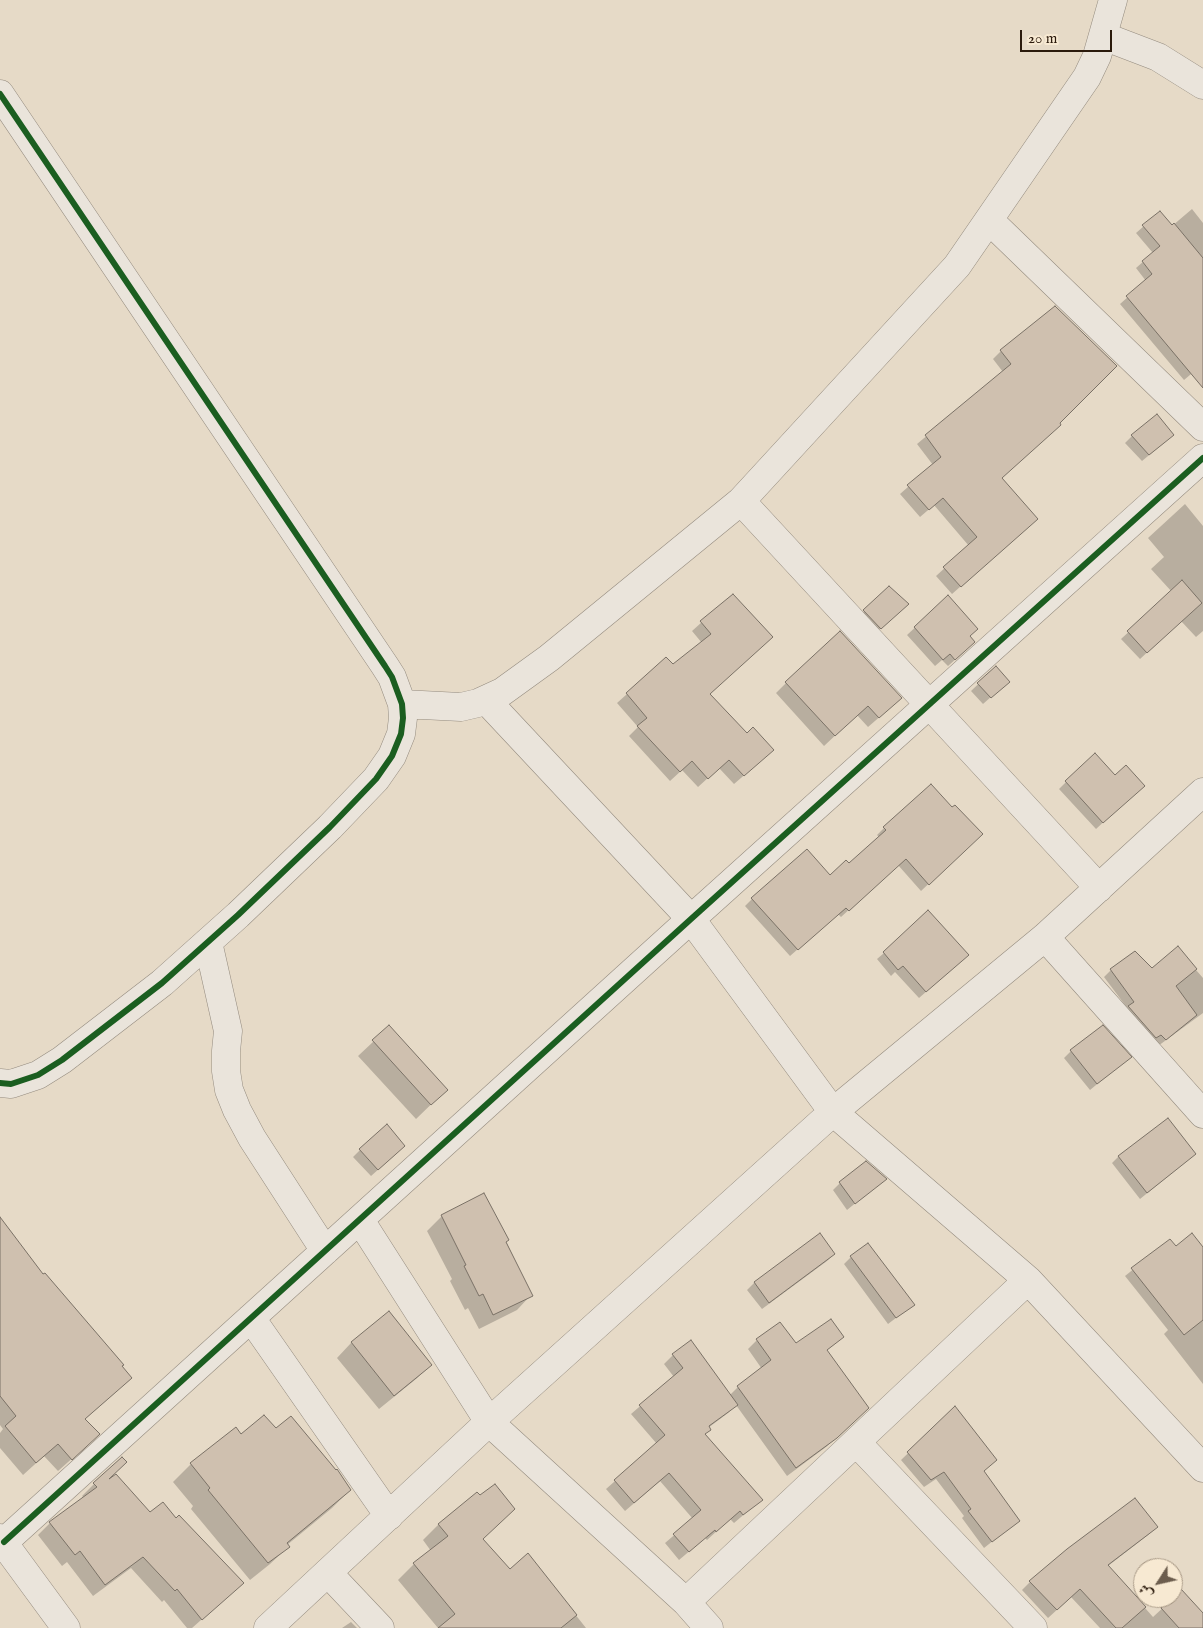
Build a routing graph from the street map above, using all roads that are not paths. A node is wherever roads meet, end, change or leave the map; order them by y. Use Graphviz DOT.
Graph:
graph roads {
  1 [pos="1112,0"];
  2 [pos="1103,36"];
  3 [pos="1203,85"];
  4 [pos="0,94"];
  5 [pos="989,220"];
  6 [pos="1203,427"];
  7 [pos="1203,458"];
  8 [pos="741,501"];
  9 [pos="486,700"];
  10 [pos="402,704"];
  11 [pos="930,704"];
  12 [pos="1203,792"];
  13 [pos="1099,888"];
  14 [pos="691,919"];
  15 [pos="1045,938"];
  16 [pos="208,942"];
  17 [pos="4,1087"];
  18 [pos="833,1112"];
  19 [pos="1203,1114"];
  20 [pos="360,1220"];
  21 [pos="325,1251"];
  22 [pos="1028,1280"];
  23 [pos="251,1318"];
  24 [pos="489,1422"];
  25 [pos="856,1442"];
  26 [pos="1203,1468"];
  27 [pos="390,1516"];
  28 [pos="2,1540"];
  29 [pos="328,1573"];
  30 [pos="686,1602"];
  31 [pos="66,1628"];
  32 [pos="268,1628"];
  33 [pos="380,1628"];
  34 [pos="708,1628"];
  35 [pos="1033,1628"];
  1 -- 2 [label="street"];
  2 -- 3 [label="street"];
  2 -- 5 [label="street"];
  4 -- 10 [label="street"];
  5 -- 6 [label="street"];
  5 -- 8 [label="street"];
  7 -- 11 [label="street"];
  8 -- 9 [label="street"];
  8 -- 11 [label="street"];
  9 -- 10 [label="street"];
  9 -- 14 [label="street"];
  10 -- 16 [label="street"];
  11 -- 13 [label="street"];
  11 -- 14 [label="street"];
  12 -- 13 [label="street"];
  13 -- 15 [label="street"];
  14 -- 18 [label="street"];
  14 -- 20 [label="street"];
  15 -- 18 [label="street"];
  15 -- 19 [label="street"];
  16 -- 17 [label="street"];
  16 -- 21 [label="street"];
  18 -- 22 [label="street"];
  18 -- 24 [label="street"];
  20 -- 21 [label="street"];
  20 -- 24 [label="street"];
  21 -- 23 [label="street"];
  22 -- 25 [label="street"];
  22 -- 26 [label="street"];
  23 -- 27 [label="street"];
  23 -- 28 [label="street"];
  24 -- 27 [label="street"];
  24 -- 30 [label="street"];
  25 -- 30 [label="street"];
  25 -- 35 [label="street"];
  27 -- 29 [label="street"];
  28 -- 31 [label="street"];
  29 -- 32 [label="street"];
  29 -- 33 [label="street"];
  30 -- 34 [label="street"];
}
